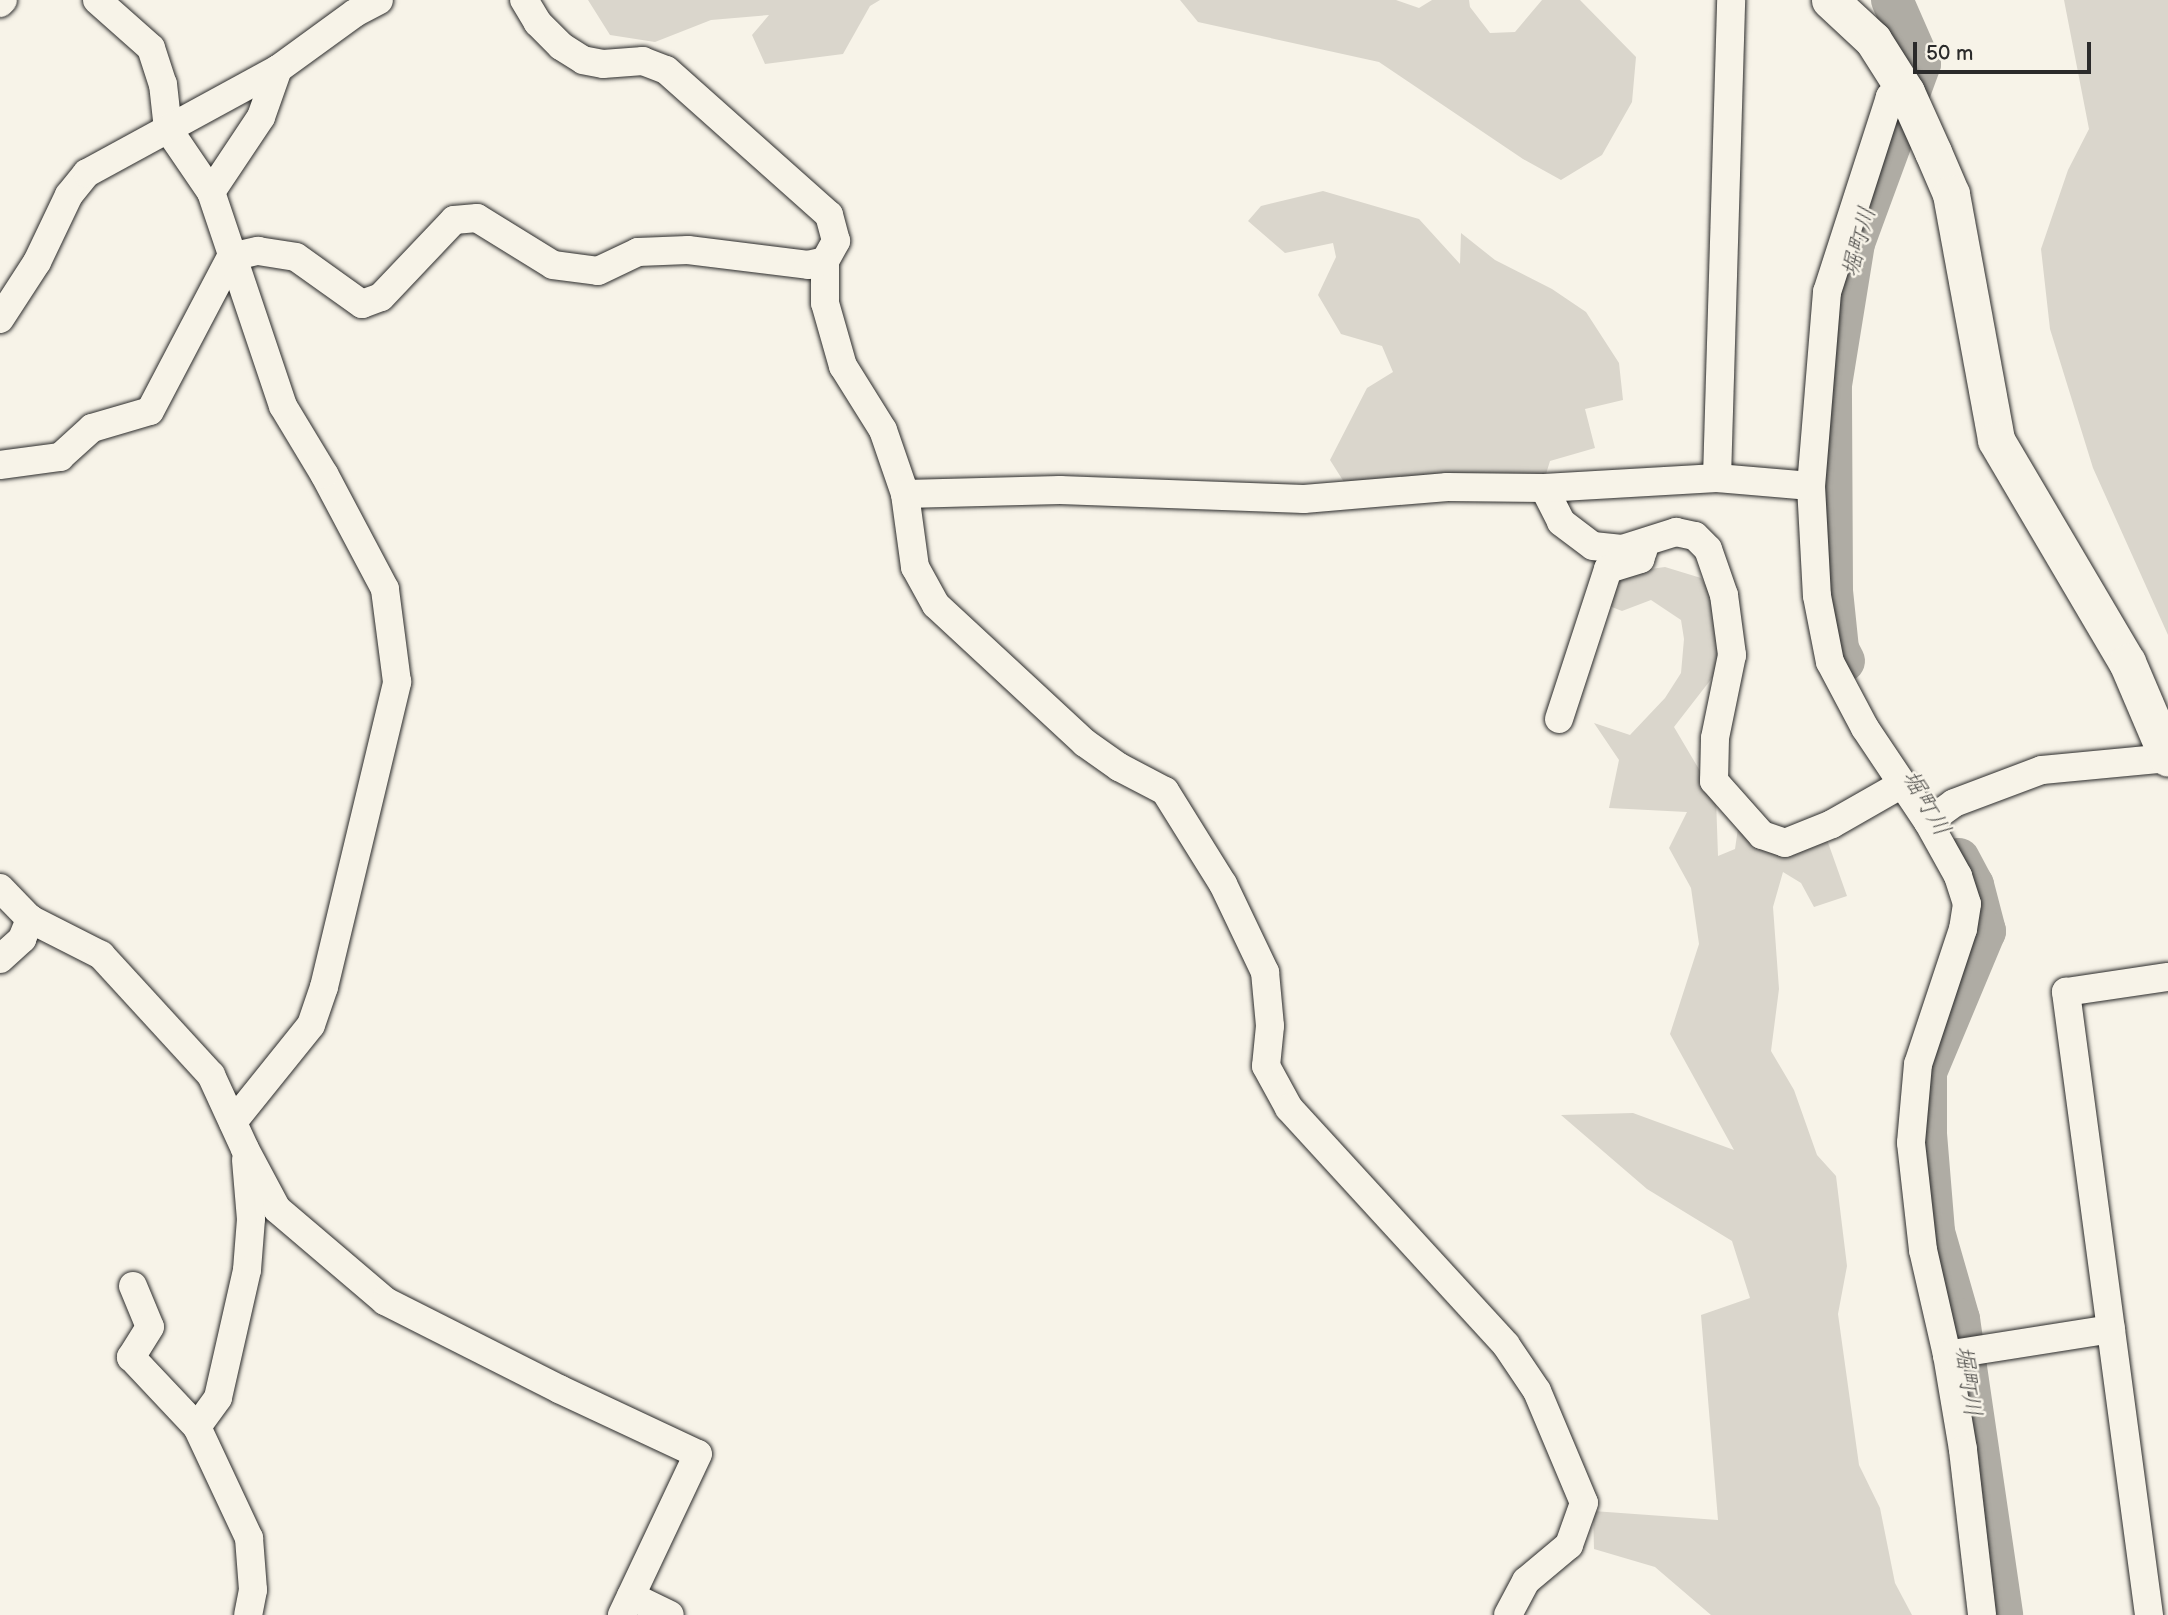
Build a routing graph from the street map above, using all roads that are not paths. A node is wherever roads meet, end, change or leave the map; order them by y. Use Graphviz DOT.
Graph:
graph roads {
  1 [pos="97,0"];
  2 [pos="379,0"];
  3 [pos="524,0"];
  4 [pos="1731,0"];
  5 [pos="1836,2"];
  6 [pos="278,69"];
  7 [pos="1906,92"];
  8 [pos="168,129"];
  9 [pos="211,192"];
  10 [pos="231,257"];
  11 [pos="825,261"];
  12 [pos="5,298"];
  13 [pos="0,465"];
  14 [pos="1717,478"];
  15 [pos="1811,486"];
  16 [pos="1544,488"];
  17 [pos="905,494"];
  18 [pos="1646,542"];
  19 [pos="1559,719"];
  20 [pos="2168,758"];
  21 [pos="1902,784"];
  22 [pos="1928,822"];
  23 [pos="0,888"];
  24 [pos="30,919"];
  25 [pos="0,958"];
  26 [pos="2168,977"];
  27 [pos="233,1122"];
  28 [pos="245,1149"];
  29 [pos="133,1286"];
  30 [pos="2110,1329"];
  31 [pos="1947,1354"];
  32 [pos="197,1427"];
  33 [pos="627,1606"];
  34 [pos="248,1615"];
  35 [pos="670,1615"];
  36 [pos="1508,1615"];
  37 [pos="1982,1615"];
  38 [pos="2148,1615"];
  1 -- 8 [label="street"];
  2 -- 6 [label="street"];
  3 -- 11 [label="street"];
  4 -- 14 [label="street"];
  5 -- 7 [label="street"];
  6 -- 8 [label="street"];
  6 -- 9 [label="street"];
  7 -- 15 [label="street"];
  7 -- 20 [label="street"];
  8 -- 9 [label="street"];
  8 -- 12 [label="street"];
  9 -- 10 [label="street"];
  10 -- 11 [label="street"];
  10 -- 13 [label="street"];
  10 -- 27 [label="street"];
  11 -- 17 [label="street"];
  14 -- 15 [label="street"];
  14 -- 16 [label="street"];
  15 -- 21 [label="street"];
  16 -- 17 [label="street"];
  16 -- 18 [label="street"];
  17 -- 36 [label="street"];
  18 -- 19 [label="street"];
  18 -- 21 [label="street"];
  20 -- 22 [label="street"];
  21 -- 22 [label="street"];
  22 -- 31 [label="street"];
  23 -- 24 [label="street"];
  24 -- 25 [label="street"];
  24 -- 27 [label="street"];
  26 -- 30 [label="street"];
  27 -- 28 [label="street"];
  28 -- 32 [label="street"];
  28 -- 33 [label="street"];
  29 -- 32 [label="street"];
  30 -- 31 [label="street"];
  30 -- 38 [label="street"];
  31 -- 37 [label="street"];
  32 -- 34 [label="street"];
  33 -- 35 [label="street"];
}
